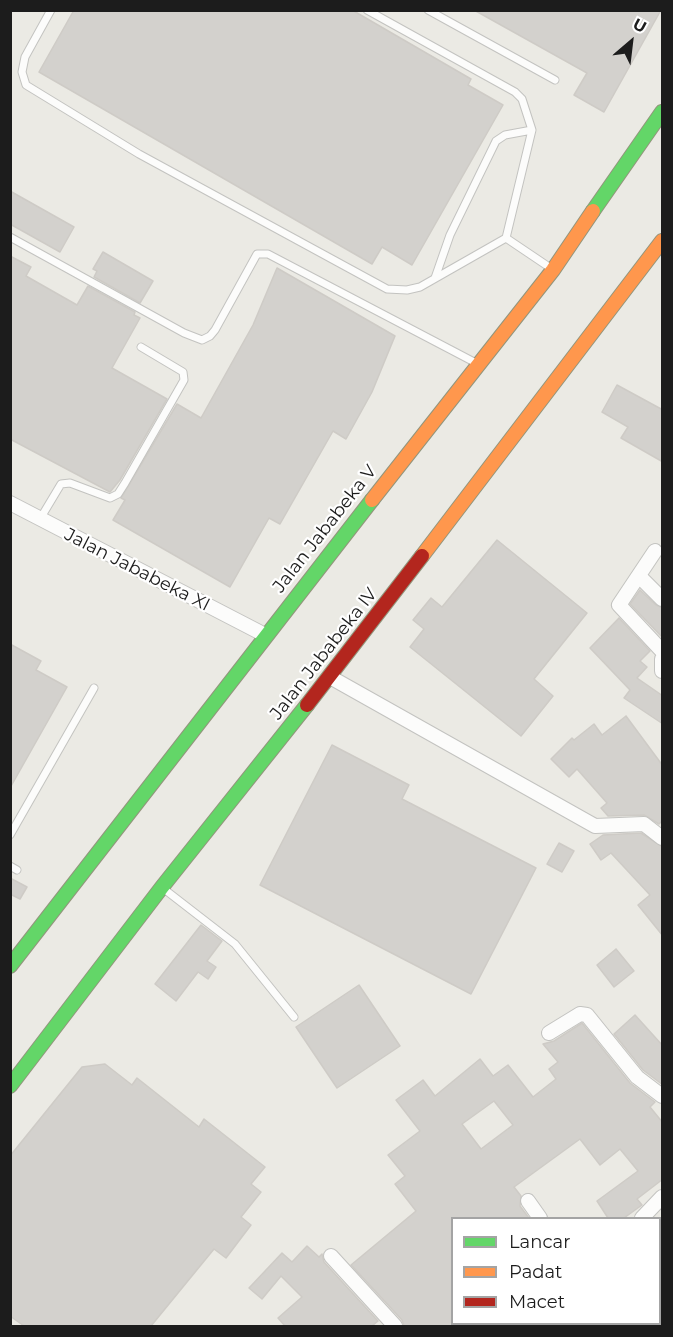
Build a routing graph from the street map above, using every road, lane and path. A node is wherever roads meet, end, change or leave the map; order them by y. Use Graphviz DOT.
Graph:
graph roads {
  1 [pos="51,10"];
  2 [pos="367,10"];
  3 [pos="428,10"];
  4 [pos="555,80"];
  5 [pos="663,112"];
  6 [pos="532,130"];
  7 [pos="10,237"];
  8 [pos="506,238"];
  9 [pos="663,241"];
  10 [pos="553,270"];
  11 [pos="435,278"];
  12 [pos="141,347"];
  13 [pos="478,363"];
  14 [pos="10,503"];
  15 [pos="40,519"];
  16 [pos="655,551"];
  17 [pos="639,576"];
  18 [pos="663,599"];
  19 [pos="265,635"];
  20 [pos="663,651"];
  21 [pos="663,659"];
  22 [pos="663,671"];
  23 [pos="330,677"];
  24 [pos="93,688"];
  25 [pos="10,835"];
  26 [pos="663,838"];
  27 [pos="162,887"];
  28 [pos="10,966"];
  29 [pos="294,1017"];
  30 [pos="549,1033"];
  31 [pos="10,1086"];
  32 [pos="663,1096"];
  33 [pos="663,1197"];
  34 [pos="528,1202"];
  35 [pos="539,1217"];
  36 [pos="643,1217"];
  37 [pos="331,1256"];
  38 [pos="395,1326"];
  1 -- 11 [label="lane"];
  2 -- 6 [label="lane"];
  3 -- 4 [label="lane"];
  5 -- 10 [label="street, Jalan Jababeka V"];
  6 -- 8 [label="lane"];
  6 -- 11 [label="lane"];
  7 -- 13 [label="lane"];
  8 -- 10 [label="lane"];
  8 -- 11 [label="lane"];
  9 -- 23 [label="street, Jalan Jababeka IV"];
  10 -- 13 [label="street, Jalan Jababeka V"];
  12 -- 15 [label="lane"];
  13 -- 19 [label="street, Jalan Jababeka V"];
  14 -- 15 [label="street, Jalan Jababeka XI"];
  15 -- 19 [label="street, Jalan Jababeka XI"];
  16 -- 17 [label="street"];
  17 -- 18 [label="street"];
  17 -- 20 [label="street"];
  19 -- 28 [label="street, Jalan Jababeka V"];
  21 -- 22 [label="street"];
  23 -- 26 [label="street"];
  23 -- 27 [label="street, Jalan Jababeka IV"];
  24 -- 25 [label="lane"];
  27 -- 29 [label="lane"];
  27 -- 31 [label="street, Jalan Jababeka IV"];
  30 -- 32 [label="street"];
  33 -- 36 [label="street"];
  34 -- 35 [label="street"];
  37 -- 38 [label="street"];
}
